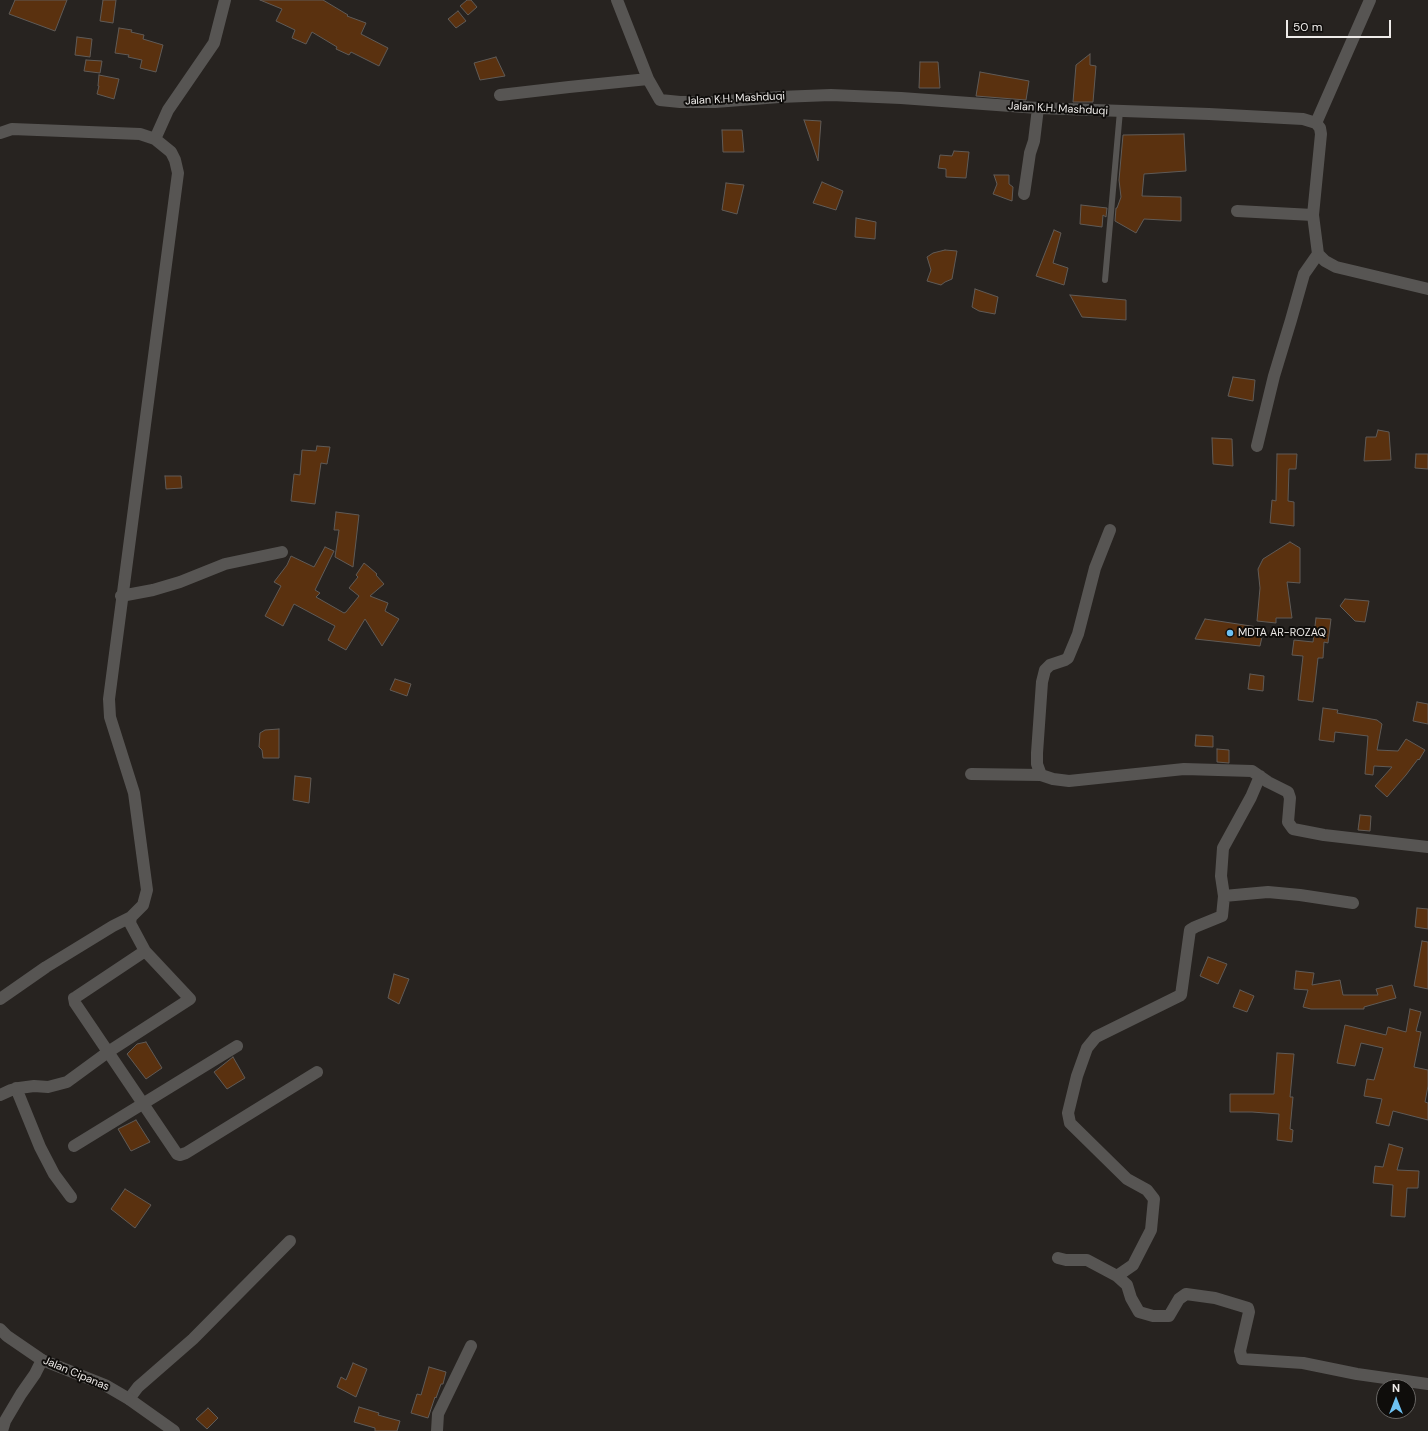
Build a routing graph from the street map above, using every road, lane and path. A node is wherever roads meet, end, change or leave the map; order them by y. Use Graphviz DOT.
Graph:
graph roads {
  1 [pos="225,0"];
  2 [pos="617,0"];
  3 [pos="1370,0"];
  4 [pos="648,79"];
  5 [pos="500,95"];
  6 [pos="1038,108"];
  7 [pos="1120,111"];
  8 [pos="1316,123"];
  9 [pos="0,133"];
  10 [pos="155,139"];
  11 [pos="1024,194"];
  12 [pos="1237,212"];
  13 [pos="1313,215"];
  14 [pos="1318,254"];
  15 [pos="1105,280"];
  16 [pos="1428,289"];
  17 [pos="1257,446"];
  18 [pos="1110,530"];
  19 [pos="282,552"];
  20 [pos="121,596"];
  21 [pos="971,774"];
  22 [pos="1041,775"];
  23 [pos="1260,776"];
  24 [pos="1428,847"];
  25 [pos="1224,896"];
  26 [pos="1353,903"];
  27 [pos="131,917"];
  28 [pos="145,951"];
  29 [pos="0,998"];
  30 [pos="237,1046"];
  31 [pos="108,1052"];
  32 [pos="317,1072"];
  33 [pos="18,1088"];
  34 [pos="0,1095"];
  35 [pos="142,1104"];
  36 [pos="74,1146"];
  37 [pos="71,1197"];
  38 [pos="290,1241"];
  39 [pos="1058,1258"];
  40 [pos="1117,1276"];
  41 [pos="0,1329"];
  42 [pos="471,1346"];
  43 [pos="42,1360"];
  44 [pos="1428,1384"];
  45 [pos="128,1398"];
  46 [pos="3,1424"];
  47 [pos="174,1431"];
  48 [pos="437,1431"];
  1 -- 10 [label="street"];
  2 -- 4 [label="street, Jalan K.H. Mashduqi"];
  3 -- 8 [label="street"];
  4 -- 5 [label="street"];
  4 -- 6 [label="street, Jalan K.H. Mashduqi"];
  6 -- 7 [label="street, Jalan K.H. Mashduqi"];
  6 -- 11 [label="street"];
  7 -- 8 [label="street, Jalan K.H. Mashduqi"];
  7 -- 15 [label="lane"];
  8 -- 13 [label="street"];
  9 -- 10 [label="street"];
  10 -- 20 [label="street"];
  12 -- 13 [label="street"];
  13 -- 14 [label="street"];
  14 -- 16 [label="street"];
  14 -- 17 [label="street"];
  18 -- 22 [label="street"];
  19 -- 20 [label="street"];
  20 -- 27 [label="street"];
  21 -- 22 [label="street"];
  22 -- 23 [label="street"];
  23 -- 24 [label="street"];
  23 -- 25 [label="street"];
  25 -- 26 [label="street"];
  25 -- 40 [label="street"];
  27 -- 28 [label="street"];
  27 -- 29 [label="street"];
  28 -- 31 [label="street"];
  28 -- 31 [label="street"];
  30 -- 35 [label="street"];
  31 -- 33 [label="street"];
  31 -- 35 [label="street"];
  32 -- 35 [label="street"];
  33 -- 34 [label="street"];
  33 -- 37 [label="street"];
  35 -- 36 [label="street"];
  38 -- 45 [label="street"];
  39 -- 40 [label="street"];
  40 -- 44 [label="street"];
  41 -- 43 [label="street, Jalan Cipanas"];
  42 -- 48 [label="street"];
  43 -- 45 [label="street, Jalan Cipanas"];
  43 -- 46 [label="street"];
  45 -- 47 [label="street, Jalan Cipanas"];
}
